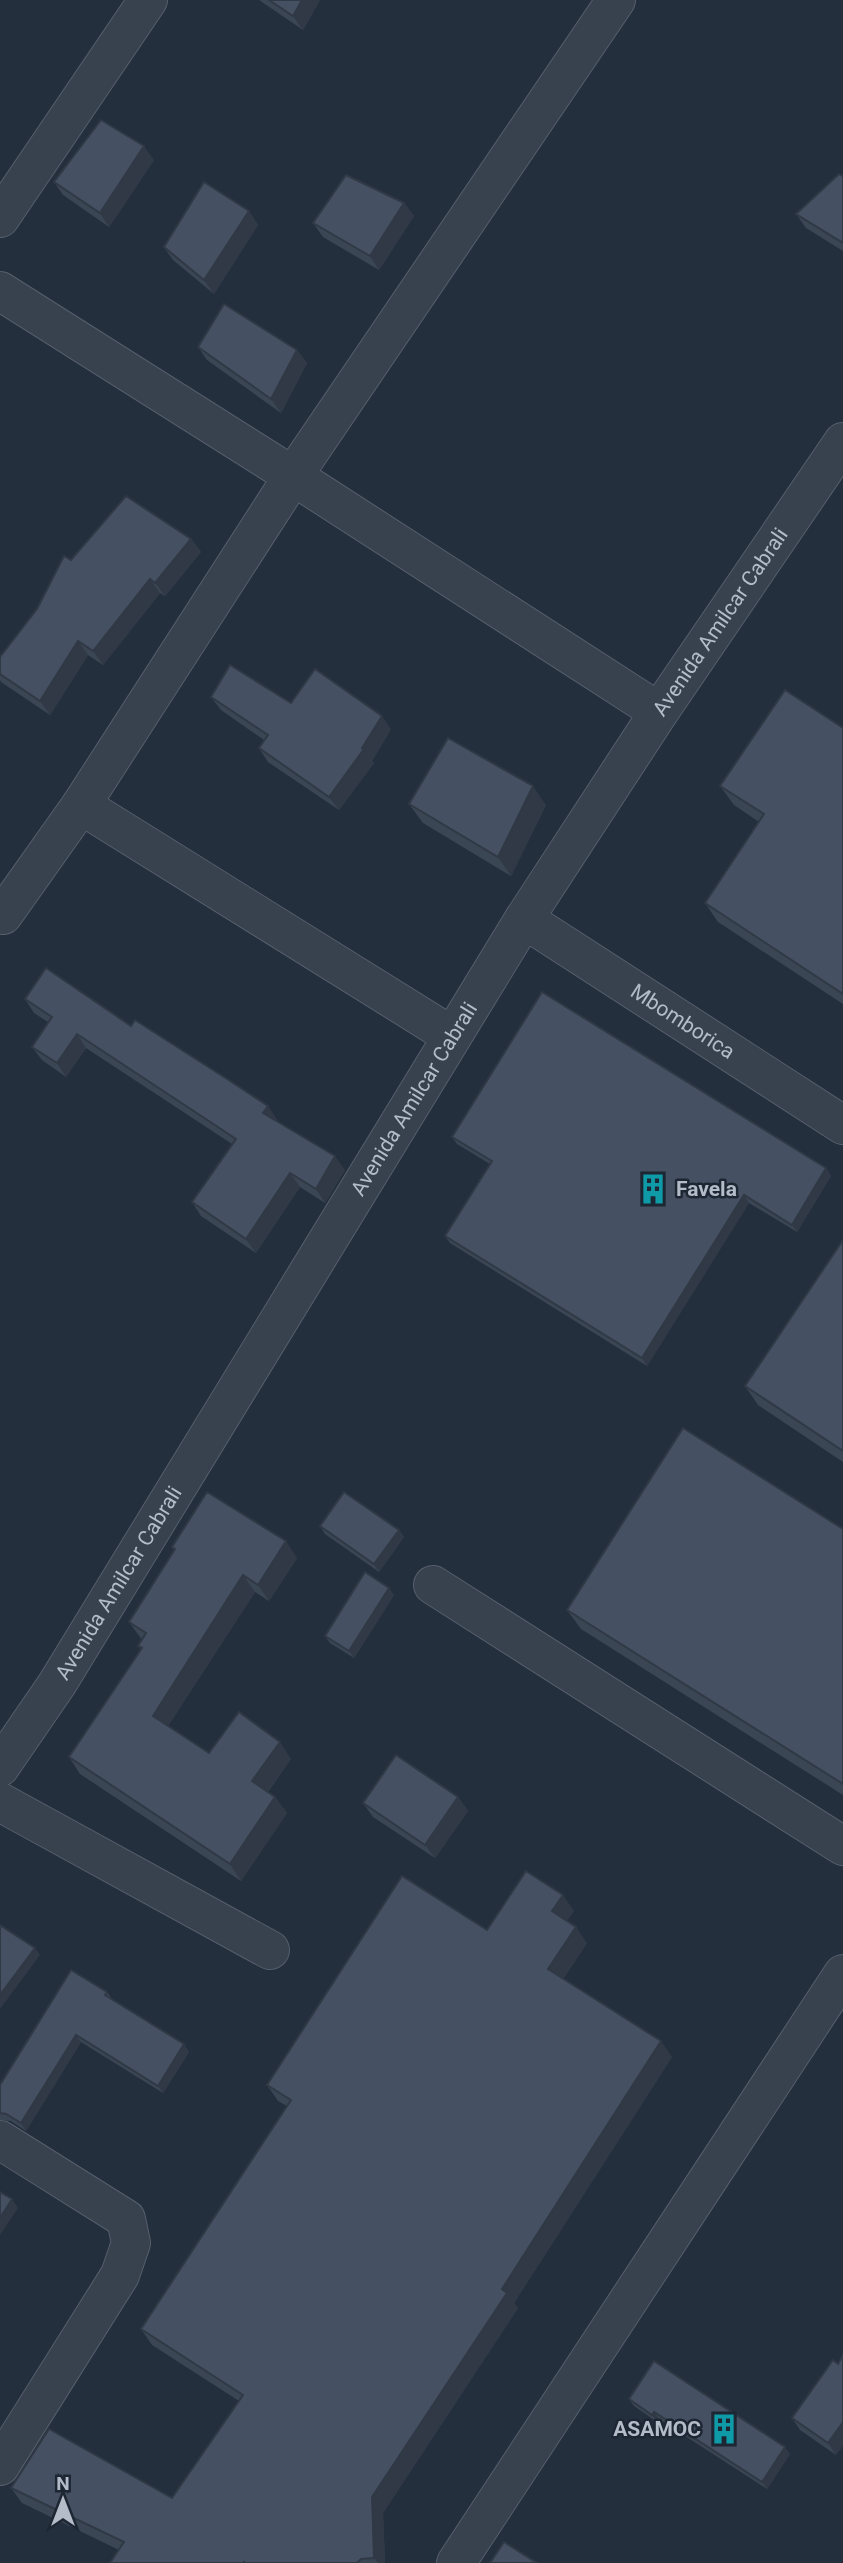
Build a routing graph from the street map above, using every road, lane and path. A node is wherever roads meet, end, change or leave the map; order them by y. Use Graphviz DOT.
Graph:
graph roads {
  1 [pos="148,0"];
  2 [pos="616,0"];
  3 [pos="0,218"];
  4 [pos="0,291"];
  5 [pos="843,442"];
  6 [pos="293,476"];
  7 [pos="659,712"];
  8 [pos="81,805"];
  9 [pos="3,915"];
  10 [pos="524,919"];
  11 [pos="452,1036"];
  12 [pos="843,1125"];
  13 [pos="433,1585"];
  14 [pos="0,1767"];
  15 [pos="0,1802"];
  16 [pos="843,1846"];
  17 [pos="271,1950"];
  18 [pos="843,1974"];
  19 [pos="0,2140"];
  20 [pos="0,2466"];
  21 [pos="456,2563"];
  1 -- 3 [label="street"];
  2 -- 6 [label="street"];
  4 -- 6 [label="street"];
  5 -- 7 [label="street, Avenida Amilcar Cabrali"];
  6 -- 7 [label="street"];
  6 -- 8 [label="street"];
  7 -- 10 [label="street, Avenida Amilcar Cabrali"];
  8 -- 9 [label="street"];
  8 -- 11 [label="street"];
  10 -- 11 [label="street, Avenida Amilcar Cabrali"];
  10 -- 12 [label="street, Mbomborica"];
  11 -- 14 [label="street, Avenida Amilcar Cabrali"];
  13 -- 16 [label="street"];
  15 -- 17 [label="street"];
  18 -- 21 [label="street"];
  19 -- 20 [label="street"];
}
